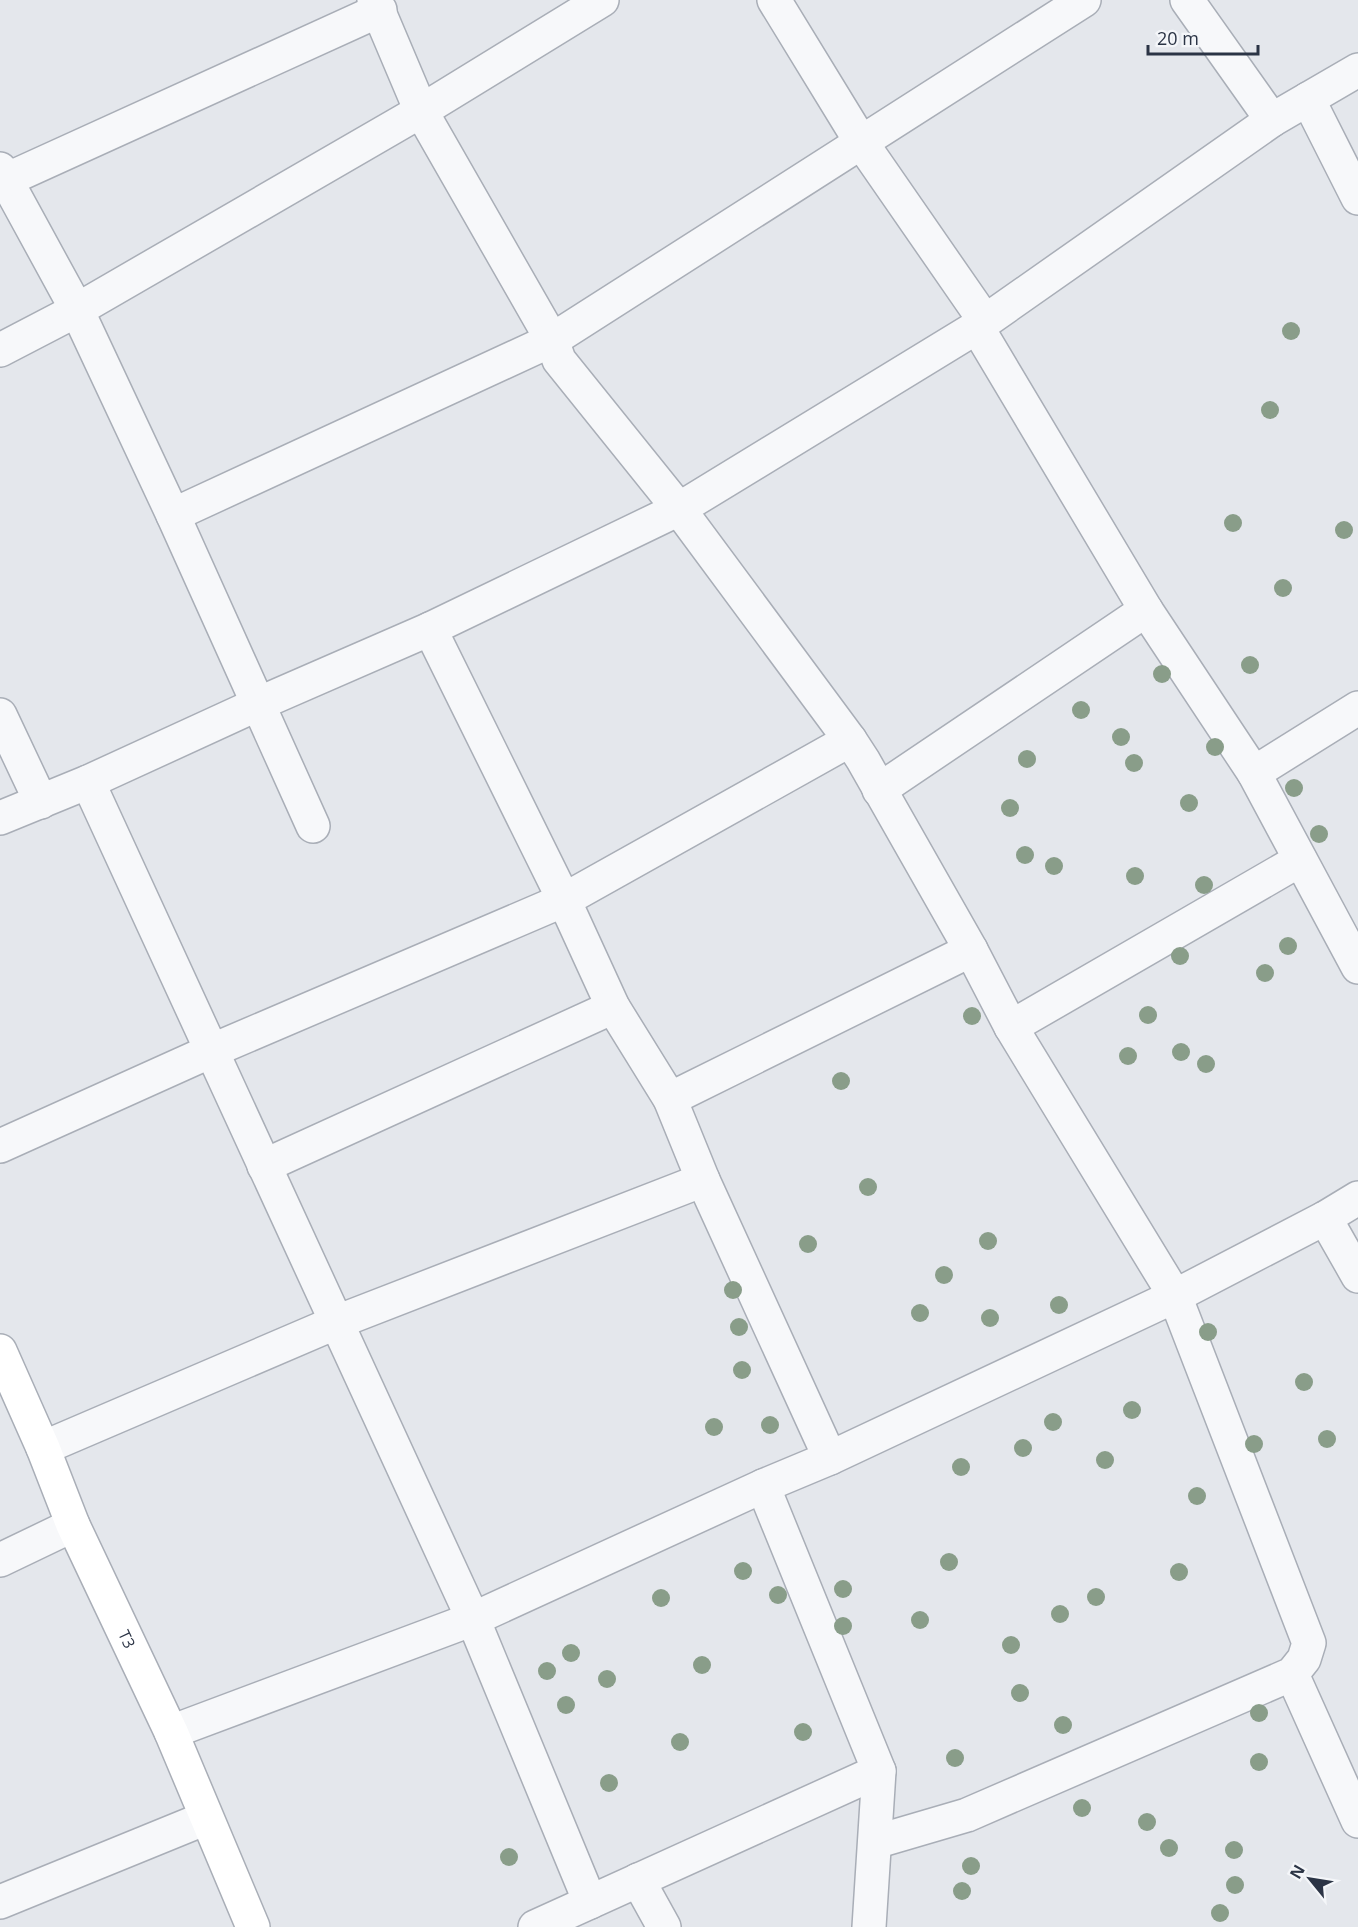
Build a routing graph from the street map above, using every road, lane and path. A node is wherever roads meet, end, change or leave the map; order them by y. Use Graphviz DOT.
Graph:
graph roads {
  1 [pos="602,0"];
  2 [pos="774,0"];
  3 [pos="1084,0"];
  4 [pos="1187,0"];
  5 [pos="377,5"];
  6 [pos="1358,70"];
  7 [pos="1308,99"];
  8 [pos="421,111"];
  9 [pos="1272,120"];
  10 [pos="861,142"];
  11 [pos="3,175"];
  12 [pos="1358,198"];
  13 [pos="77,310"];
  14 [pos="981,324"];
  15 [pos="552,340"];
  16 [pos="0,350"];
  17 [pos="679,509"];
  18 [pos="173,515"];
  19 [pos="1146,610"];
  20 [pos="429,629"];
  21 [pos="258,704"];
  22 [pos="1358,708"];
  23 [pos="0,715"];
  24 [pos="850,740"];
  25 [pos="1254,773"];
  26 [pos="88,782"];
  27 [pos="879,790"];
  28 [pos="41,802"];
  29 [pos="0,818"];
  30 [pos="313,826"];
  31 [pos="1300,860"];
  32 [pos="564,900"];
  33 [pos="971,950"];
  34 [pos="1358,967"];
  35 [pos="613,1006"];
  36 [pos="1011,1027"];
  37 [pos="211,1051"];
  38 [pos="670,1099"];
  39 [pos="0,1146"];
  40 [pos="264,1166"];
  41 [pos="703,1180"];
  42 [pos="1358,1198"];
  43 [pos="1325,1218"];
  44 [pos="1358,1276"];
  45 [pos="1175,1296"];
  46 [pos="337,1322"];
  47 [pos="0,1351"];
  48 [pos="44,1448"];
  49 [pos="830,1458"];
  50 [pos="763,1486"];
  51 [pos="73,1525"];
  52 [pos="0,1560"];
  53 [pos="473,1619"];
  54 [pos="1292,1674"];
  55 [pos="171,1732"];
  56 [pos="879,1771"];
  57 [pos="206,1818"];
  58 [pos="1358,1821"];
  59 [pos="874,1842"];
  60 [pos="638,1880"];
  61 [pos="0,1902"];
  62 [pos="590,1902"];
  63 [pos="253,1927"];
  64 [pos="535,1927"];
  65 [pos="663,1927"];
  66 [pos="869,1927"];
  1 -- 8 [label="street"];
  2 -- 10 [label="street"];
  3 -- 10 [label="street"];
  4 -- 9 [label="street"];
  5 -- 8 [label="street"];
  5 -- 11 [label="street"];
  6 -- 7 [label="street"];
  7 -- 9 [label="street"];
  7 -- 12 [label="street"];
  8 -- 13 [label="street"];
  8 -- 15 [label="street"];
  9 -- 14 [label="street"];
  10 -- 14 [label="street"];
  10 -- 15 [label="street"];
  11 -- 13 [label="street"];
  13 -- 16 [label="street"];
  13 -- 18 [label="street"];
  14 -- 17 [label="street"];
  14 -- 19 [label="street"];
  15 -- 17 [label="street"];
  15 -- 18 [label="street"];
  17 -- 20 [label="street"];
  17 -- 24 [label="street"];
  18 -- 21 [label="street"];
  19 -- 25 [label="street"];
  19 -- 27 [label="street"];
  20 -- 21 [label="street"];
  20 -- 32 [label="street"];
  21 -- 26 [label="street"];
  21 -- 30 [label="street"];
  22 -- 25 [label="street"];
  23 -- 28 [label="street"];
  24 -- 27 [label="street"];
  24 -- 32 [label="street"];
  25 -- 31 [label="street"];
  26 -- 28 [label="street"];
  26 -- 37 [label="street"];
  27 -- 33 [label="street"];
  28 -- 29 [label="street"];
  31 -- 34 [label="street"];
  31 -- 36 [label="street"];
  32 -- 35 [label="street"];
  32 -- 37 [label="street"];
  33 -- 36 [label="street"];
  33 -- 38 [label="street"];
  35 -- 38 [label="street"];
  35 -- 40 [label="street"];
  36 -- 45 [label="street"];
  37 -- 39 [label="street"];
  37 -- 40 [label="street"];
  38 -- 41 [label="street"];
  40 -- 46 [label="street"];
  41 -- 46 [label="street"];
  41 -- 49 [label="street"];
  42 -- 43 [label="street"];
  43 -- 44 [label="street"];
  43 -- 45 [label="street"];
  45 -- 49 [label="street"];
  45 -- 54 [label="street"];
  46 -- 48 [label="street"];
  46 -- 53 [label="street"];
  47 -- 48 [label="street, T3"];
  48 -- 51 [label="street, T3"];
  49 -- 50 [label="street"];
  50 -- 53 [label="street"];
  50 -- 56 [label="street"];
  51 -- 52 [label="street"];
  51 -- 55 [label="street, T3"];
  53 -- 55 [label="street"];
  53 -- 62 [label="street"];
  54 -- 58 [label="street"];
  54 -- 59 [label="street"];
  55 -- 57 [label="street, T3"];
  56 -- 59 [label="street"];
  56 -- 60 [label="street"];
  57 -- 61 [label="street"];
  57 -- 63 [label="street, T3"];
  59 -- 66 [label="street"];
  60 -- 62 [label="street"];
  60 -- 65 [label="street"];
  62 -- 64 [label="street"];
}
